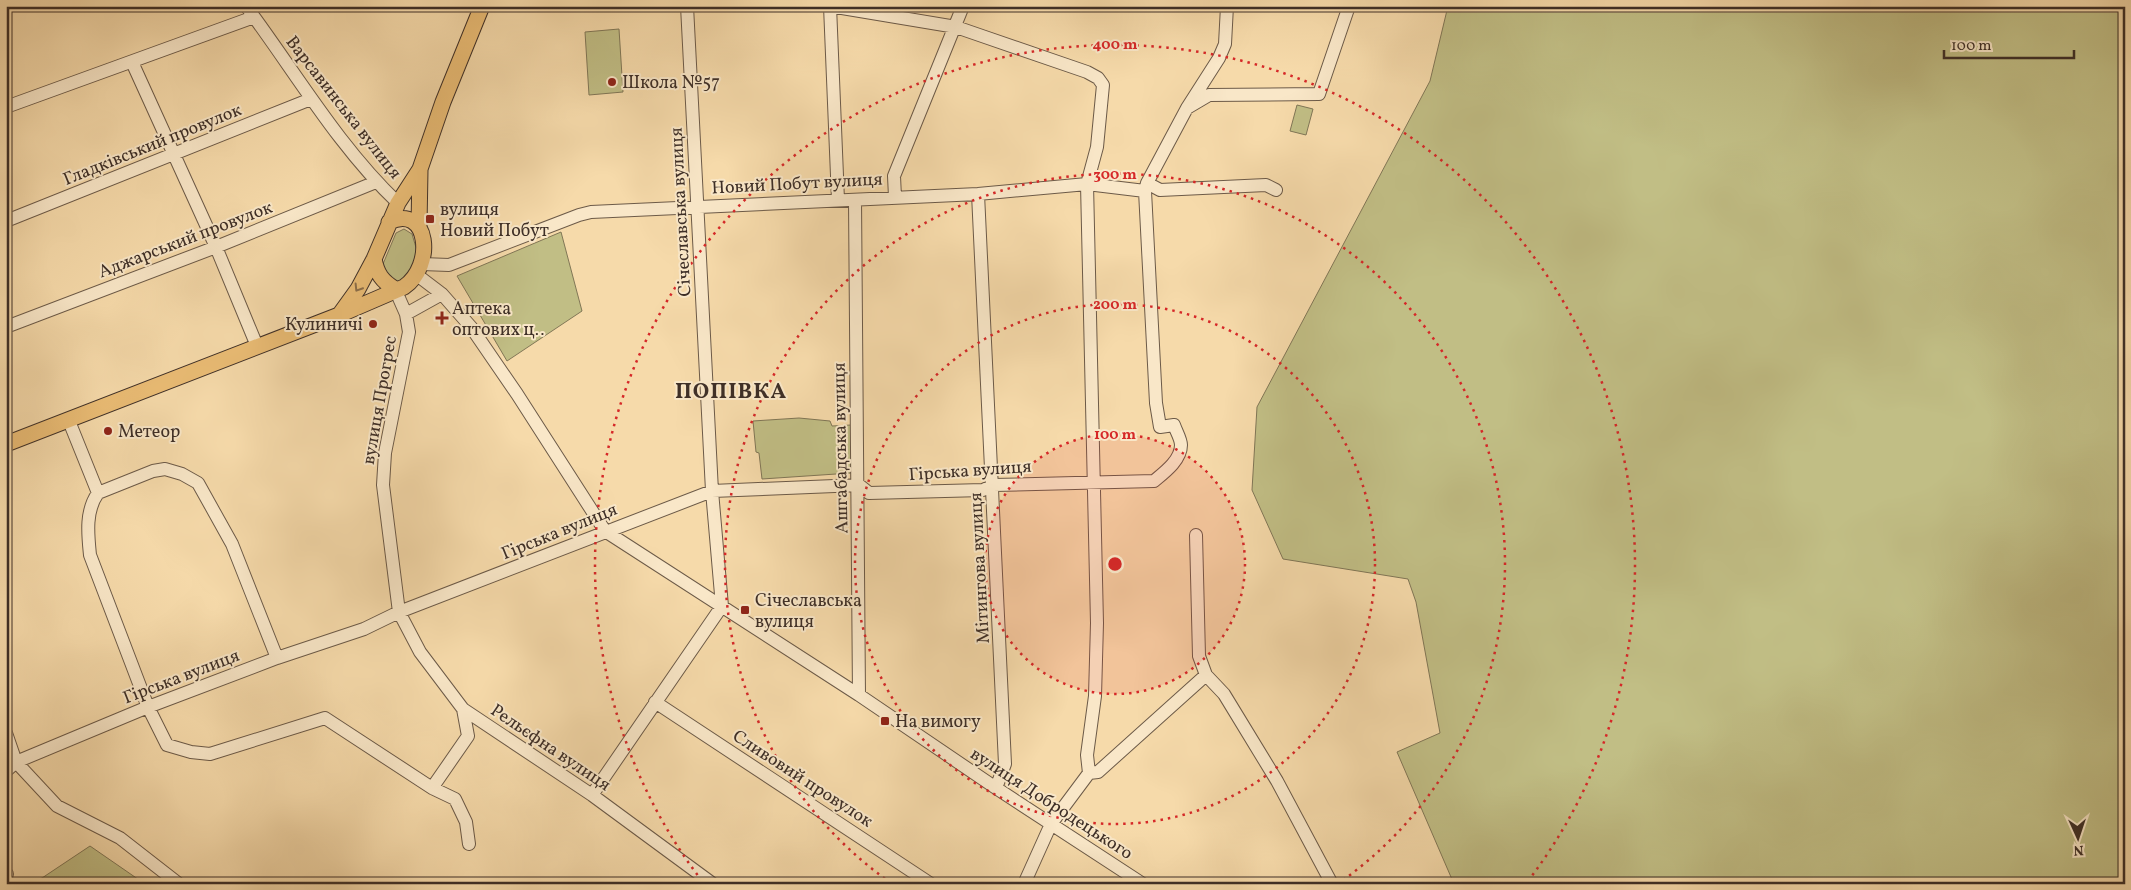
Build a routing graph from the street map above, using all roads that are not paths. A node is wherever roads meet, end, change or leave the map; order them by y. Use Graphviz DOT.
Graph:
graph roads {
  1 [pos="482,6"];
  2 [pos="687,6"];
  3 [pos="830,6"];
  4 [pos="963,6"];
  5 [pos="1227,6"];
  6 [pos="1349,6"];
  7 [pos="250,12"];
  8 [pos="956,28"];
  9 [pos="132,62"];
  10 [pos="311,99"];
  11 [pos="6,108"];
  12 [pos="1187,108"];
  13 [pos="173,154"];
  14 [pos="420,169"];
  15 [pos="376,182"];
  16 [pos="1087,184"];
  17 [pos="1146,187"];
  18 [pos="1276,190"];
  19 [pos="978,194"];
  20 [pos="895,197"];
  21 [pos="838,200"];
  22 [pos="855,200"];
  23 [pos="398,203"];
  24 [pos="697,206"];
  25 [pos="6,221"];
  26 [pos="389,222"];
  27 [pos="419,226"];
  28 [pos="216,247"];
  29 [pos="374,259"];
  30 [pos="420,270"];
  31 [pos="396,289"];
  32 [pos="442,294"];
  33 [pos="406,314"];
  34 [pos="339,315"];
  35 [pos="6,327"];
  36 [pos="257,346"];
  37 [pos="69,420"];
  38 [pos="6,444"];
  39 [pos="1095,481"];
  40 [pos="859,485"];
  41 [pos="993,485"];
  42 [pos="712,491"];
  43 [pos="98,494"];
  44 [pos="605,531"];
  45 [pos="1196,535"];
  46 [pos="722,606"];
  47 [pos="399,612"];
  48 [pos="277,658"];
  49 [pos="1206,675"];
  50 [pos="859,695"];
  51 [pos="655,702"];
  52 [pos="148,707"];
  53 [pos="463,709"];
  54 [pos="6,733"];
  55 [pos="11,766"];
  56 [pos="1089,773"];
  57 [pos="432,788"];
  58 [pos="996,788"];
  59 [pos="592,795"];
  60 [pos="1051,824"];
  61 [pos="468,844"];
  62 [pos="179,884"];
  63 [pos="713,884"];
  64 [pos="932,884"];
  65 [pos="1024,884"];
  66 [pos="1143,884"];
  67 [pos="1332,884"];
  1 -- 14 [label="main road"];
  2 -- 24 [label="street, Січеславська вулиця"];
  3 -- 8 [label="street"];
  3 -- 21 [label="street"];
  4 -- 8 [label="street"];
  5 -- 12 [label="street"];
  6 -- 12 [label="street"];
  7 -- 9 [label="street"];
  7 -- 10 [label="street, Варсавинська вулиця"];
  8 -- 16 [label="street"];
  8 -- 20 [label="street"];
  9 -- 11 [label="street"];
  9 -- 13 [label="street"];
  10 -- 13 [label="street, Гладківський провулок"];
  10 -- 15 [label="street, Варсавинська вулиця"];
  12 -- 17 [label="street"];
  13 -- 25 [label="street, Гладківський провулок"];
  13 -- 28 [label="street"];
  14 -- 23 [label="main road"];
  14 -- 27 [label="main road"];
  15 -- 23 [label="street, Варсавинська вулиця"];
  15 -- 28 [label="street, Аджарський провулок"];
  16 -- 17 [label="street, Новий Побут вулиця"];
  16 -- 19 [label="street, Новий Побут вулиця"];
  16 -- 39 [label="street"];
  17 -- 18 [label="street, Новий Побут вулиця"];
  17 -- 39 [label="street, Гірська вулиця"];
  19 -- 20 [label="street, Новий Побут вулиця"];
  19 -- 41 [label="street, Мітингова вулиця"];
  20 -- 22 [label="street, Новий Побут вулиця"];
  21 -- 22 [label="street, Новий Побут вулиця"];
  21 -- 24 [label="street, Новий Побут вулиця"];
  22 -- 40 [label="street, Ашгабадська вулиця"];
  23 -- 26 [label="main road"];
  24 -- 30 [label="street, Новий Побут вулиця"];
  24 -- 42 [label="street, Січеславська вулиця"];
  26 -- 27 [label="main road"];
  26 -- 29 [label="main road"];
  27 -- 30 [label="main road"];
  28 -- 35 [label="street, Аджарський провулок"];
  28 -- 36 [label="street"];
  29 -- 31 [label="main road"];
  29 -- 34 [label="main road, one-way"];
  30 -- 31 [label="main road"];
  30 -- 32 [label="street, вулиця Добродецького"];
  31 -- 33 [label="street, вулиця Прогрес"];
  31 -- 34 [label="main road"];
  32 -- 33 [label="street"];
  32 -- 44 [label="street, вулиця Добродецького"];
  33 -- 47 [label="street, вулиця Прогрес"];
  34 -- 36 [label="main road"];
  36 -- 37 [label="main road"];
  37 -- 38 [label="main road"];
  37 -- 43 [label="street"];
  39 -- 41 [label="street, Гірська вулиця"];
  39 -- 56 [label="street"];
  40 -- 41 [label="street, Гірська вулиця"];
  40 -- 42 [label="street, Гірська вулиця"];
  40 -- 50 [label="street, Ашгабадська вулиця"];
  41 -- 58 [label="street, Мітингова вулиця"];
  42 -- 44 [label="street, Гірська вулиця"];
  42 -- 46 [label="street, Січеславська вулиця"];
  43 -- 48 [label="street"];
  43 -- 52 [label="street"];
  44 -- 46 [label="street, вулиця Добродецького"];
  44 -- 47 [label="street, Гірська вулиця"];
  45 -- 49 [label="street"];
  46 -- 50 [label="street, вулиця Добродецького"];
  46 -- 51 [label="street"];
  47 -- 48 [label="street, Гірська вулиця"];
  47 -- 53 [label="street, Рельєфна вулиця"];
  48 -- 52 [label="street, Гірська вулиця"];
  49 -- 56 [label="street"];
  49 -- 67 [label="street"];
  50 -- 58 [label="street, вулиця Добродецького"];
  51 -- 59 [label="street"];
  51 -- 64 [label="street, Сливовий провулок"];
  52 -- 55 [label="street, Гірська вулиця"];
  52 -- 57 [label="street"];
  53 -- 57 [label="street"];
  53 -- 59 [label="street, Рельєфна вулиця"];
  54 -- 55 [label="street"];
  55 -- 62 [label="street"];
  56 -- 60 [label="street"];
  57 -- 61 [label="street"];
  58 -- 60 [label="street, вулиця Добродецького"];
  59 -- 63 [label="street, Рельєфна вулиця"];
  60 -- 65 [label="street"];
  60 -- 66 [label="street, вулиця Добродецького"];
}
